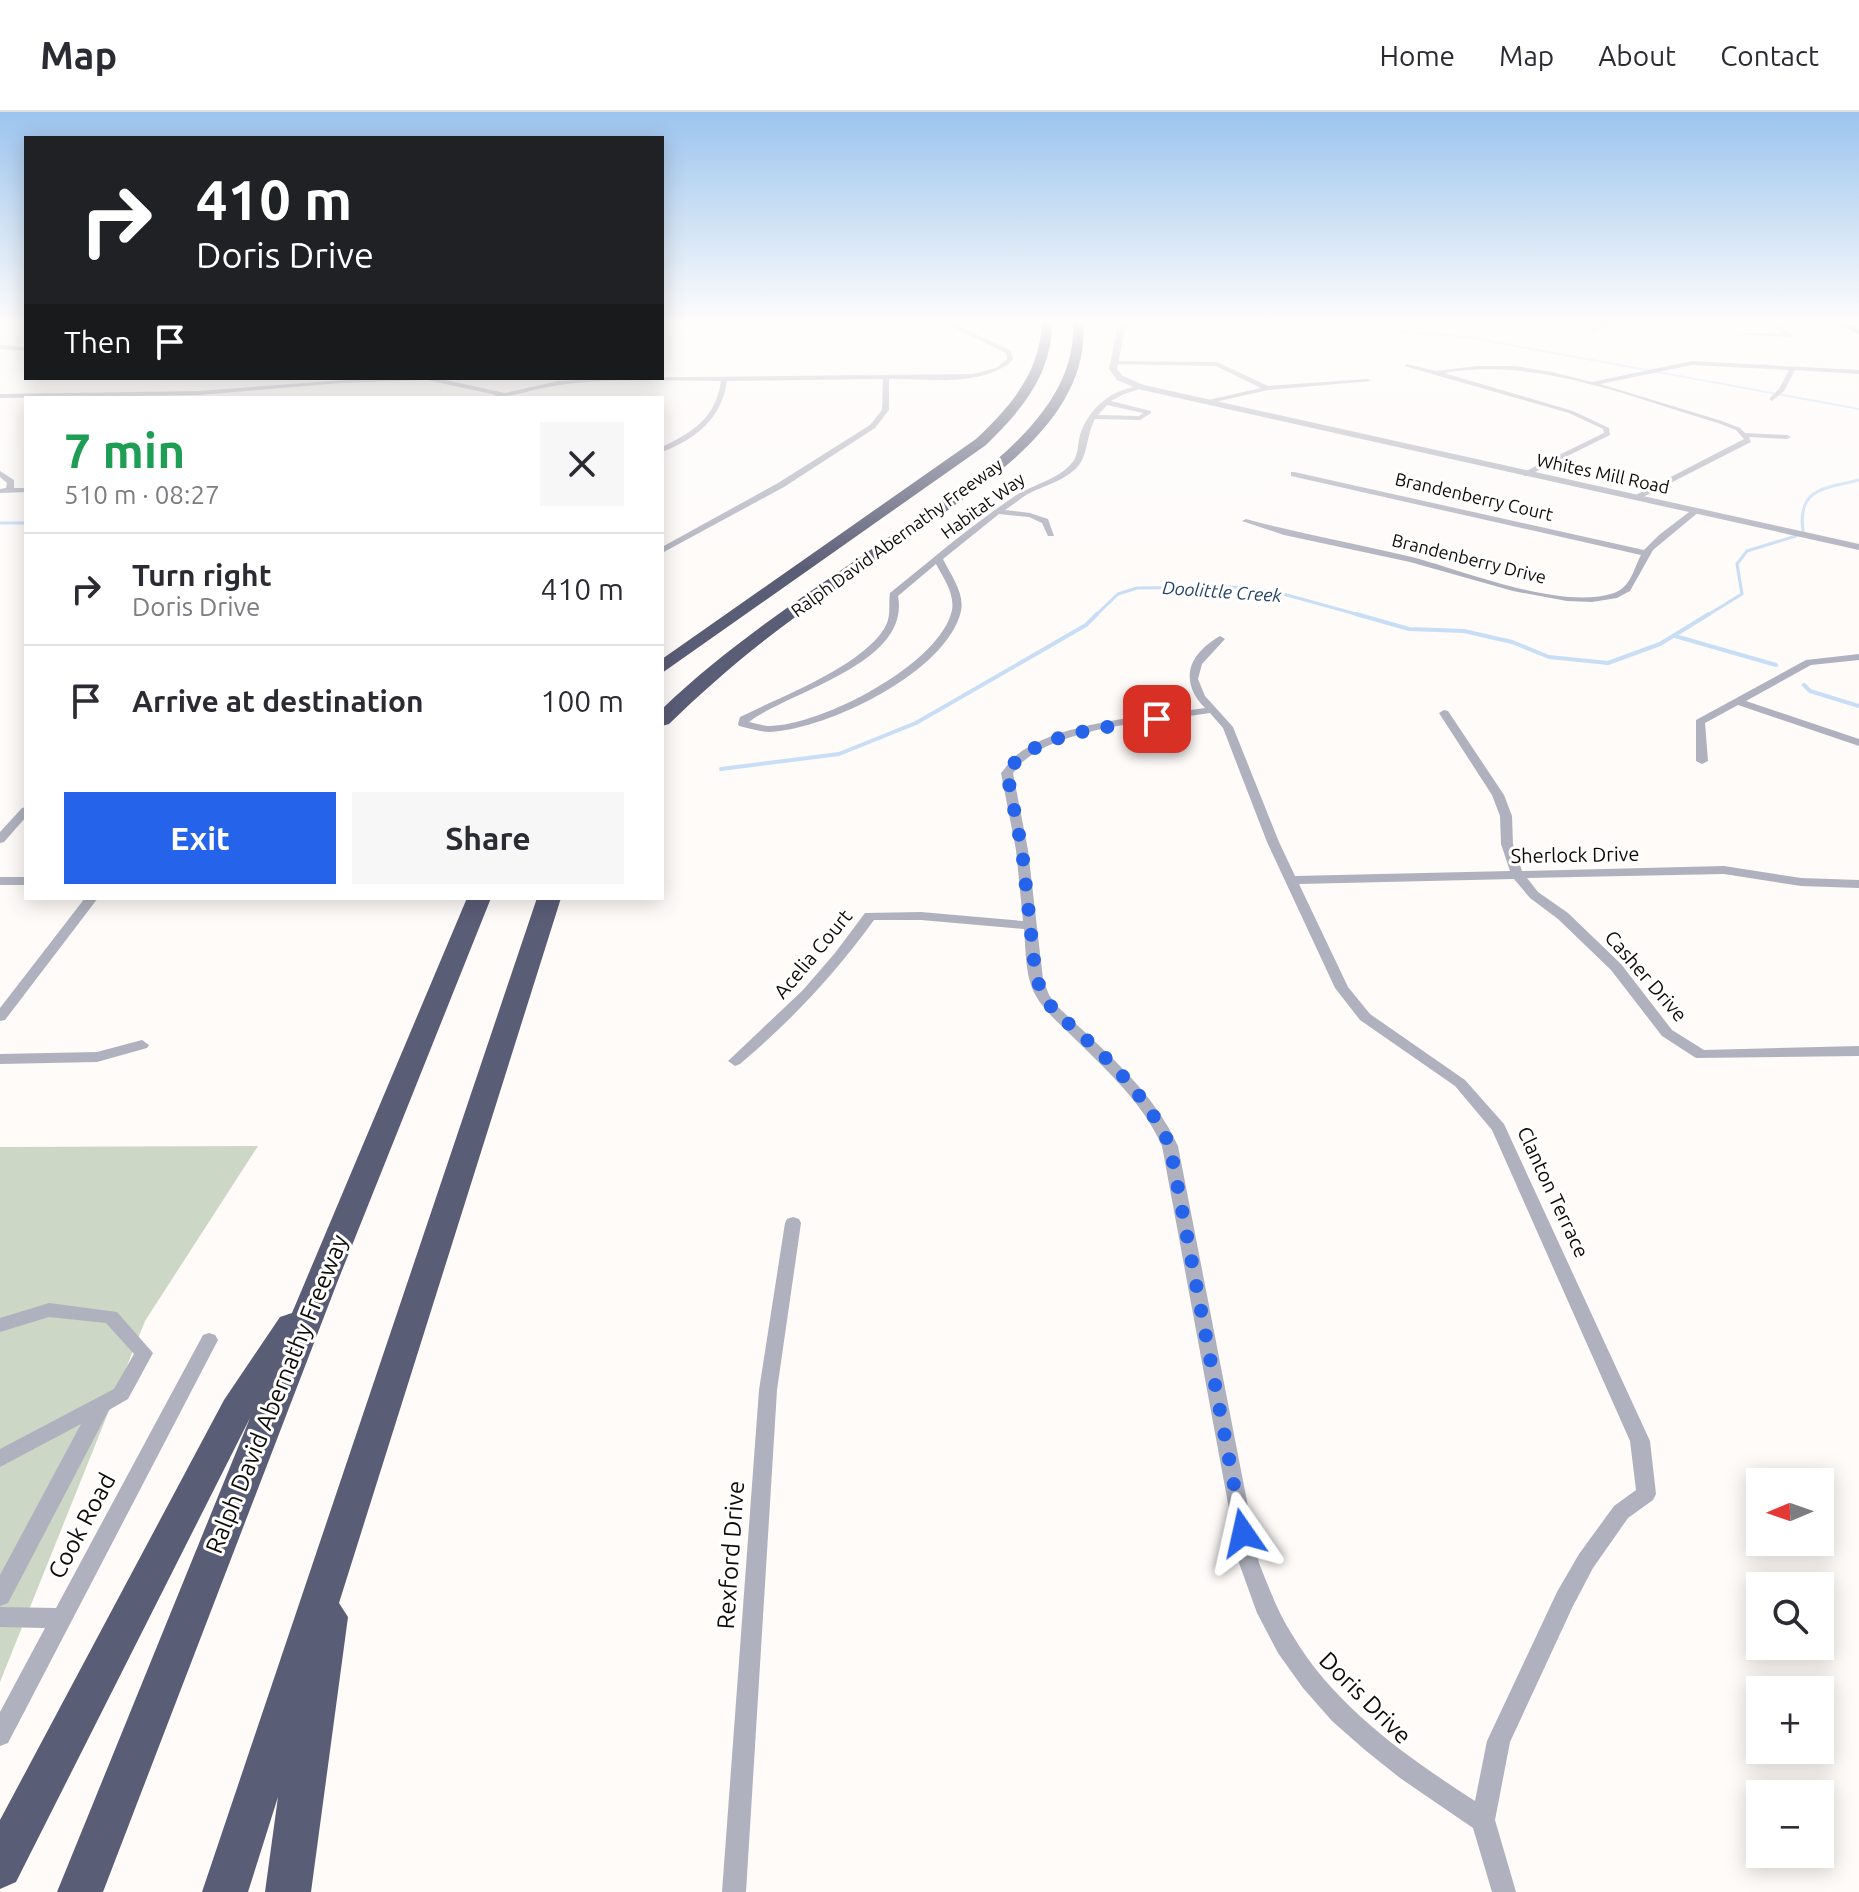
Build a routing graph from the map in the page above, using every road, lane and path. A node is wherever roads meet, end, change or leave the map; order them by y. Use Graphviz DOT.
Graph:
graph roads {
  1 [pos="718,403"];
  2 [pos="887,403"];
  3 [pos="1018,403"];
  4 [pos="1054,403"];
  5 [pos="1103,403"];
  6 [pos="1109,403"];
  7 [pos="1211,403"];
  8 [pos="1540,403"];
  9 [pos="1656,403"];
  10 [pos="1096,417"];
  11 [pos="1746,435"];
  12 [pos="1787,437"];
  13 [pos="664,449"];
  14 [pos="0,473"];
  15 [pos="1294,474"];
  16 [pos="1527,474"];
  17 [pos="24,490"];
  18 [pos="0,491"];
  19 [pos="10,491"];
  20 [pos="1637,498"];
  21 [pos="1696,511"];
  22 [pos="998,512"];
  23 [pos="1246,521"];
  24 [pos="1051,534"];
  25 [pos="1859,547"];
  26 [pos="664,549"];
  27 [pos="1646,553"];
  28 [pos="938,558"];
  29 [pos="1220,639"];
  30 [pos="1859,657"];
  31 [pos="664,666"];
  32 [pos="1738,702"];
  33 [pos="1212,710"];
  34 [pos="1444,713"];
  35 [pos="664,718"];
  36 [pos="1859,743"];
  37 [pos="1702,761"];
  38 [pos="24,812"];
  39 [pos="0,839"];
  40 [pos="1518,876"];
  41 [pos="1290,880"];
  42 [pos="0,881"];
  43 [pos="24,881"];
  44 [pos="1859,884"];
  45 [pos="90,900"];
  46 [pos="478,900"];
  47 [pos="548,900"];
  48 [pos="1032,926"];
  49 [pos="0,1017"];
  50 [pos="142,1045"];
  51 [pos="1859,1051"];
  52 [pos="0,1059"];
  53 [pos="735,1061"];
  54 [pos="793,1223"];
  55 [pos="321,1283"];
  56 [pos="417,1302"];
  57 [pos="0,1325"];
  58 [pos="209,1340"];
  59 [pos="101,1405"];
  60 [pos="0,1459"];
  61 [pos="0,1596"];
  62 [pos="0,1617"];
  63 [pos="63,1618"];
  64 [pos="0,1735"];
  65 [pos="1483,1820"];
  66 [pos="0,1866"];
  67 [pos="80,1892"];
  68 [pos="225,1892"];
  69 [pos="288,1892"];
  70 [pos="734,1892"];
  71 [pos="1504,1892"];
  1 -- 13 [label="street"];
  2 -- 26 [label="street"];
  3 -- 31 [label="highway, Ralph David Abernathy Freeway"];
  4 -- 35 [label="highway, Ralph David Abernathy Freeway"];
  5 -- 10 [label="street, Habitat Way"];
  6 -- 10 [label="street"];
  7 -- 16 [label="street, Whites Mill Road"];
  8 -- 16 [label="street"];
  9 -- 11 [label="street"];
  10 -- 22 [label="street, Habitat Way"];
  11 -- 12 [label="street"];
  11 -- 20 [label="street"];
  14 -- 19 [label="street"];
  15 -- 27 [label="street, Brandenberry Court"];
  16 -- 20 [label="street, Whites Mill Road"];
  17 -- 19 [label="street"];
  18 -- 19 [label="street"];
  20 -- 21 [label="street, Whites Mill Road"];
  21 -- 25 [label="street, Whites Mill Road"];
  21 -- 27 [label="street, Brandenberry Drive"];
  22 -- 24 [label="street"];
  22 -- 28 [label="street, Habitat Way"];
  23 -- 27 [label="street, Brandenberry Drive"];
  28 -- 28 [label="street, Habitat Way"];
  29 -- 33 [label="street, Clanton Terrace"];
  30 -- 32 [label="street"];
  32 -- 36 [label="street"];
  32 -- 37 [label="street"];
  33 -- 41 [label="street, Clanton Terrace"];
  33 -- 48 [label="street, Doris Drive"];
  34 -- 40 [label="street"];
  38 -- 39 [label="street"];
  40 -- 41 [label="street, Sherlock Drive"];
  40 -- 44 [label="street, Sherlock Drive"];
  40 -- 51 [label="street, Casher Drive"];
  41 -- 65 [label="street, Clanton Terrace"];
  42 -- 43 [label="street"];
  45 -- 49 [label="street"];
  46 -- 55 [label="highway, Ralph David Abernathy Freeway"];
  47 -- 56 [label="highway"];
  48 -- 53 [label="street, Acelia Court"];
  48 -- 65 [label="street, Doris Drive"];
  50 -- 52 [label="street"];
  54 -- 70 [label="street, Rexford Drive"];
  55 -- 66 [label="highway"];
  55 -- 67 [label="highway, Ralph David Abernathy Freeway"];
  56 -- 68 [label="highway"];
  56 -- 69 [label="highway"];
  57 -- 59 [label="street"];
  58 -- 63 [label="street, Cook Road"];
  59 -- 60 [label="street"];
  59 -- 61 [label="street"];
  62 -- 63 [label="street"];
  63 -- 64 [label="street, Cook Road"];
  65 -- 71 [label="street"];
}
